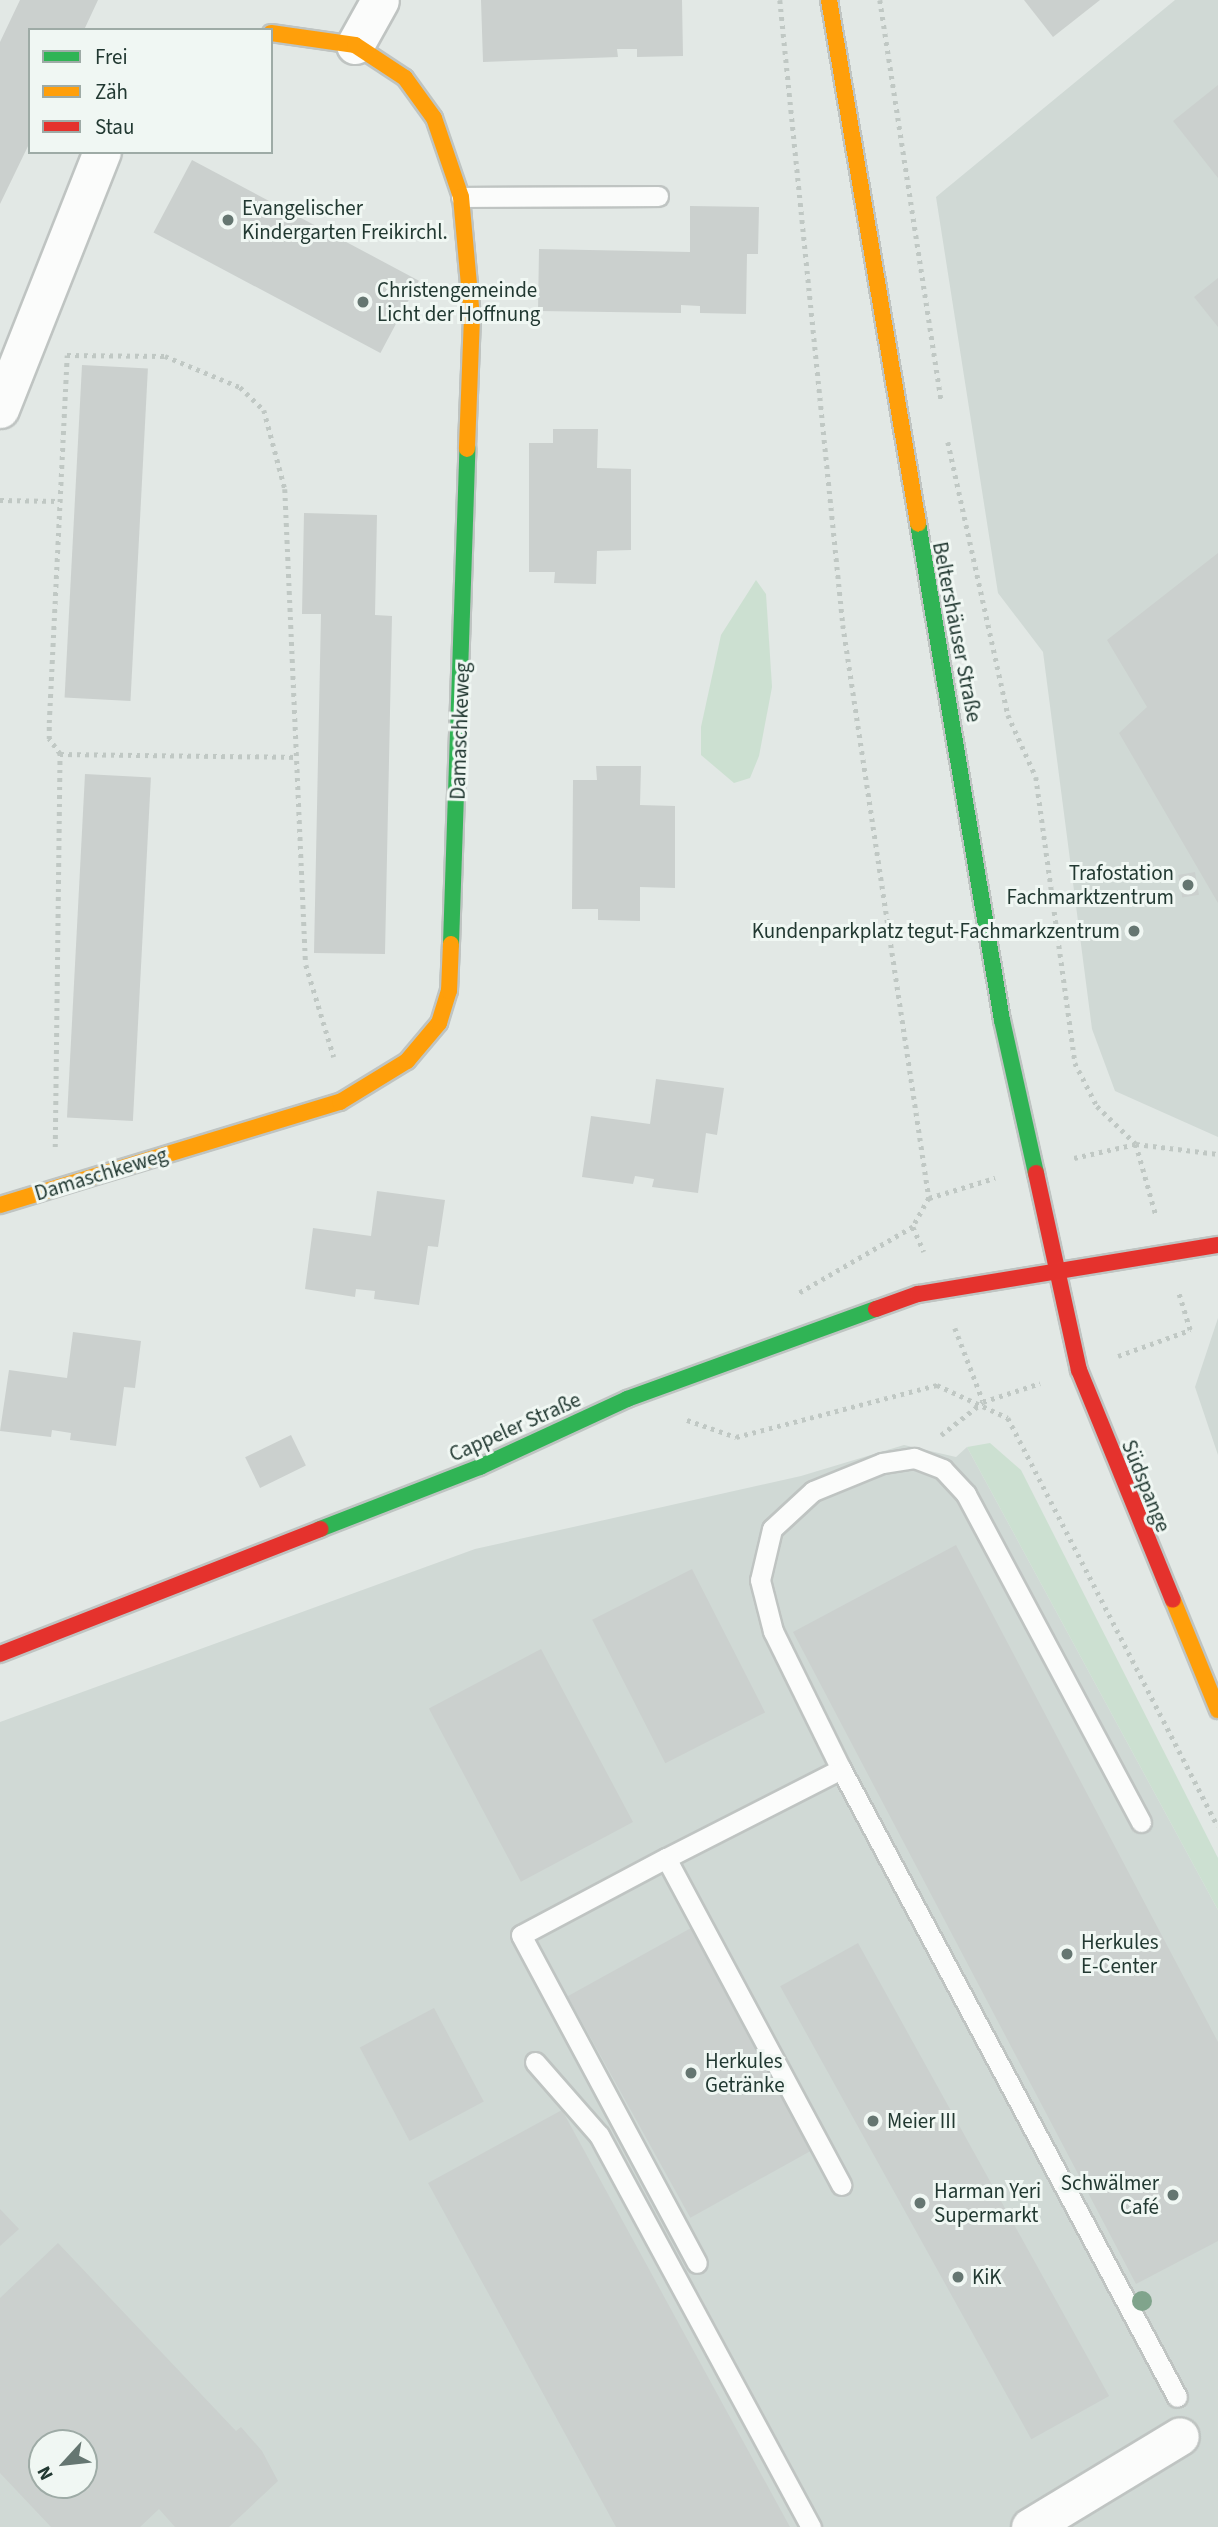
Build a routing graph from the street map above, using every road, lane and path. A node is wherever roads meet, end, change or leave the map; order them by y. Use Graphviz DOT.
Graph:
graph roads {
  1 [pos="380,0"];
  2 [pos="780,0"];
  3 [pos="829,0"];
  4 [pos="880,0"];
  5 [pos="273,33"];
  6 [pos="355,45"];
  7 [pos="101,154"];
  8 [pos="658,196"];
  9 [pos="461,197"];
  10 [pos="38,314"];
  11 [pos="67,355"];
  12 [pos="943,408"];
  13 [pos="0,410"];
  14 [pos="947,435"];
  15 [pos="0,500"];
  16 [pos="58,502"];
  17 [pos="60,754"];
  18 [pos="297,757"];
  19 [pos="350,1097"];
  20 [pos="1218,1154"];
  21 [pos="60,1186"];
  22 [pos="0,1205"];
  23 [pos="1218,1245"];
  24 [pos="1056,1270"];
  25 [pos="784,1340"];
  26 [pos="627,1399"];
  27 [pos="983,1402"];
  28 [pos="914,1458"];
  29 [pos="0,1654"];
  30 [pos="1218,1710"];
  31 [pos="841,1769"];
  32 [pos="1141,1822"];
  33 [pos="1218,1826"];
  34 [pos="666,1858"];
  35 [pos="535,2062"];
  36 [pos="841,2185"];
  37 [pos="697,2263"];
  38 [pos="1177,2397"];
  39 [pos="1180,2436"];
  40 [pos="811,2527"];
  41 [pos="1030,2527"];
  1 -- 6 [label="street"];
  2 -- 25 [label="path"];
  3 -- 24 [label="main road, Beltershäuser Straße"];
  4 -- 12 [label="path"];
  5 -- 6 [label="main road"];
  6 -- 9 [label="main road, Damaschkeweg"];
  7 -- 10 [label="street"];
  8 -- 9 [label="lane"];
  9 -- 19 [label="main road, Damaschkeweg"];
  10 -- 11 [label="path"];
  10 -- 13 [label="street"];
  11 -- 16 [label="path"];
  11 -- 18 [label="path"];
  14 -- 20 [label="path"];
  15 -- 16 [label="path"];
  16 -- 17 [label="path"];
  17 -- 18 [label="path"];
  17 -- 21 [label="path"];
  18 -- 19 [label="path"];
  19 -- 21 [label="main road, Damaschkeweg"];
  21 -- 22 [label="main road, Damaschkeweg"];
  23 -- 24 [label="main road, Cappeler Straße"];
  24 -- 25 [label="main road, Cappeler Straße"];
  24 -- 30 [label="main road, Südspange"];
  25 -- 26 [label="main road, Cappeler Straße"];
  26 -- 27 [label="path"];
  26 -- 29 [label="main road, Cappeler Straße"];
  27 -- 28 [label="path"];
  27 -- 33 [label="path"];
  28 -- 31 [label="lane"];
  28 -- 32 [label="lane"];
  31 -- 34 [label="lane"];
  31 -- 38 [label="lane"];
  34 -- 36 [label="lane"];
  34 -- 37 [label="lane"];
  35 -- 40 [label="lane"];
  39 -- 41 [label="street"];
}
